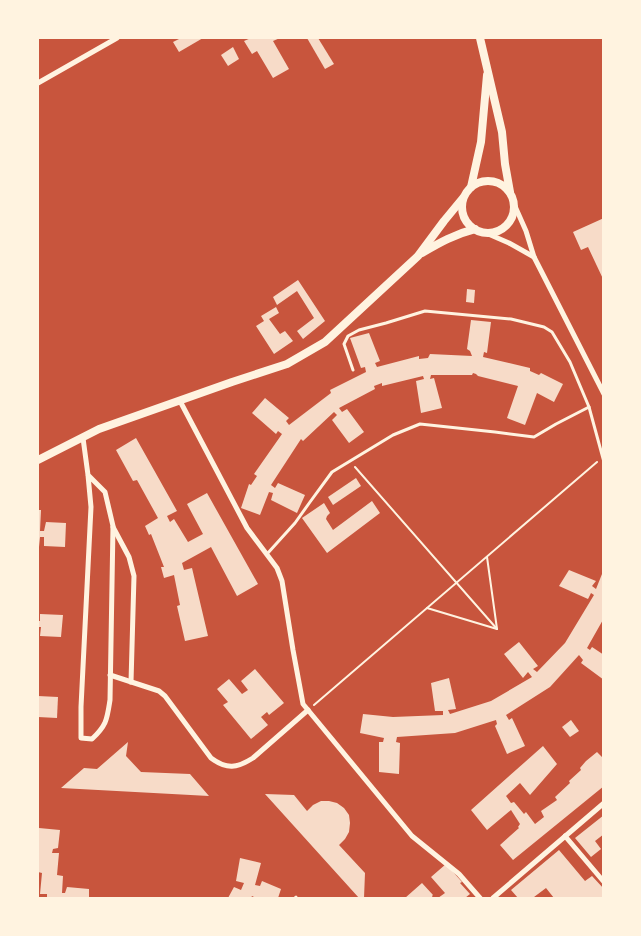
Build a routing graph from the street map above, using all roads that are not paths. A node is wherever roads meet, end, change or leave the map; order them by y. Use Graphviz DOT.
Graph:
graph roads {
  1 [pos="116,38"];
  2 [pos="480,38"];
  3 [pos="488,68"];
  4 [pos="38,83"];
  5 [pos="471,187"];
  6 [pos="511,193"];
  7 [pos="463,198"];
  8 [pos="514,204"];
  9 [pos="475,229"];
  10 [pos="486,233"];
  11 [pos="418,256"];
  12 [pos="534,257"];
  13 [pos="353,370"];
  14 [pos="604,394"];
  15 [pos="180,401"];
  16 [pos="589,407"];
  17 [pos="83,438"];
  18 [pos="38,460"];
  19 [pos="604,462"];
  20 [pos="88,475"];
  21 [pos="113,526"];
  22 [pos="267,554"];
  23 [pos="110,675"];
  24 [pos="131,682"];
  25 [pos="308,710"];
  26 [pos="604,802"];
  27 [pos="565,836"];
  28 [pos="604,882"];
  29 [pos="480,898"];
  30 [pos="493,898"];
  1 -- 4 [label="street"];
  2 -- 3 [label="street"];
  3 -- 5 [label="street"];
  3 -- 6 [label="street"];
  5 -- 6 [label="street"];
  5 -- 7 [label="street"];
  6 -- 8 [label="street"];
  7 -- 9 [label="street"];
  7 -- 11 [label="street"];
  8 -- 10 [label="street"];
  8 -- 12 [label="street"];
  9 -- 10 [label="street"];
  9 -- 11 [label="street"];
  10 -- 12 [label="street"];
  11 -- 15 [label="street"];
  12 -- 14 [label="street"];
  13 -- 16 [label="lane"];
  15 -- 17 [label="street"];
  15 -- 22 [label="street"];
  16 -- 19 [label="lane"];
  16 -- 22 [label="lane"];
  17 -- 18 [label="street"];
  17 -- 20 [label="street"];
  20 -- 21 [label="street"];
  20 -- 23 [label="street"];
  21 -- 23 [label="street"];
  21 -- 24 [label="street"];
  22 -- 25 [label="street"];
  23 -- 24 [label="street"];
  24 -- 25 [label="street"];
  25 -- 29 [label="street"];
  26 -- 27 [label="street"];
  27 -- 28 [label="street"];
  27 -- 30 [label="street"];
}
